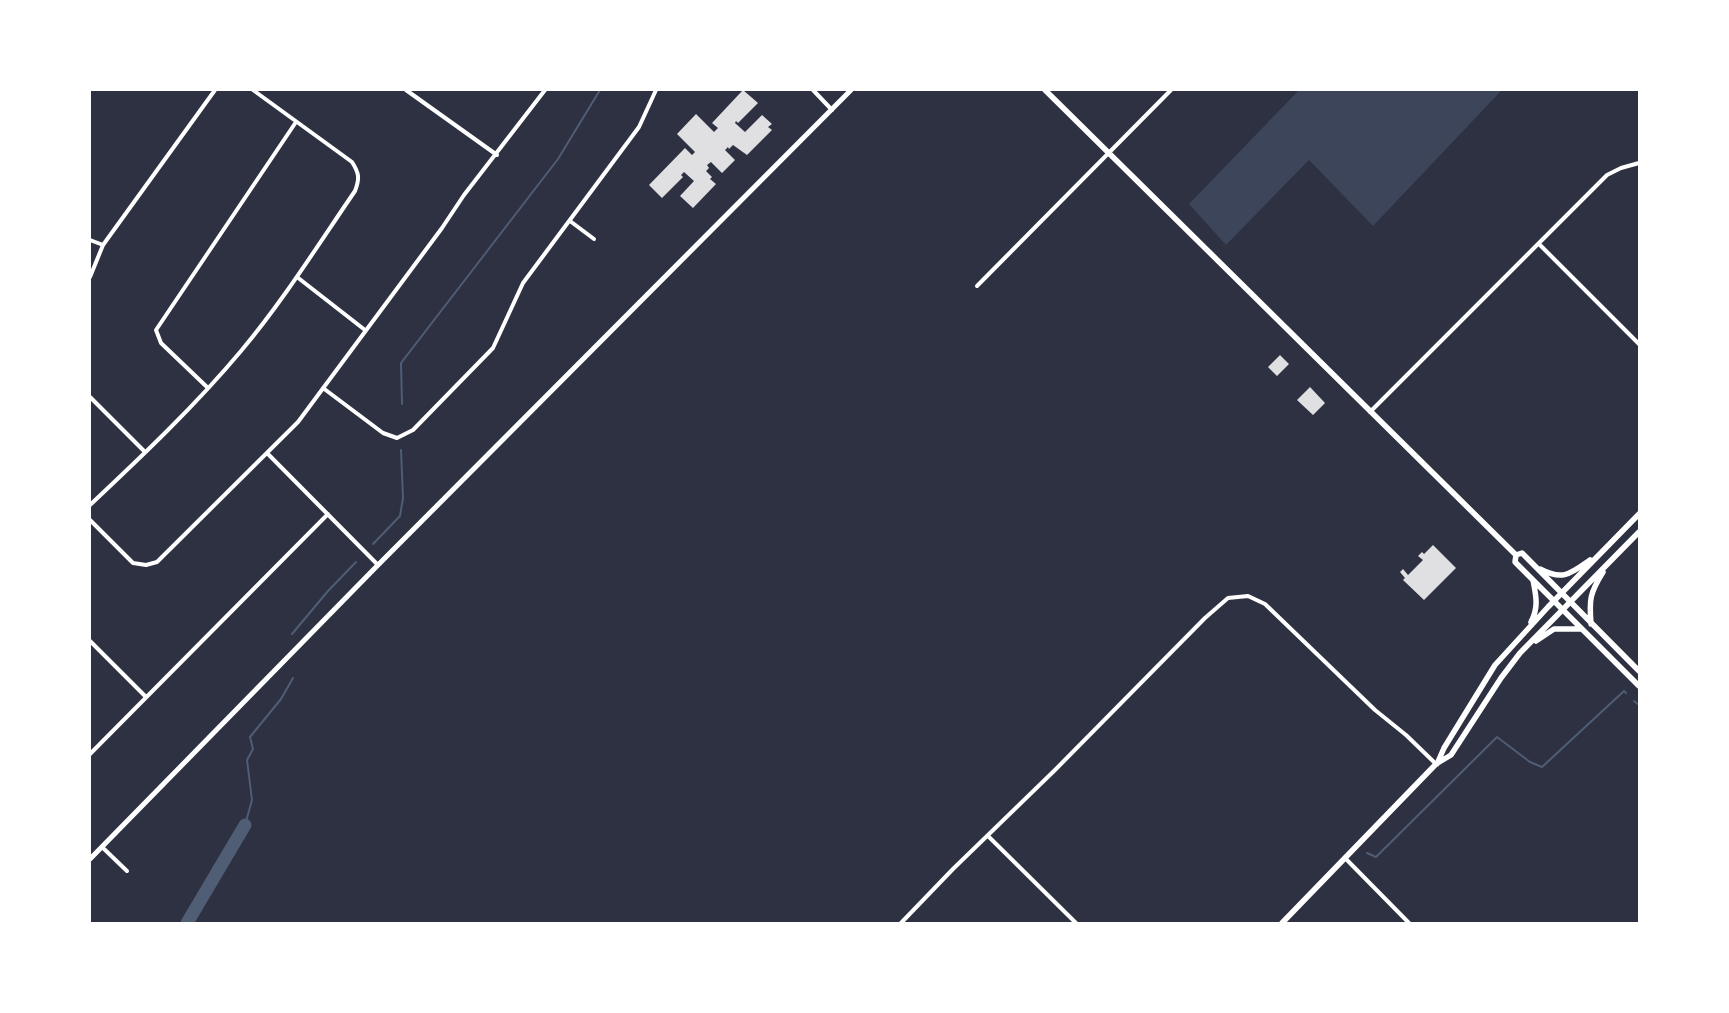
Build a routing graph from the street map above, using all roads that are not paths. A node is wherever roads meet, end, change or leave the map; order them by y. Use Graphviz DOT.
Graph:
graph roads {
  1 [pos="215,90"];
  2 [pos="253,90"];
  3 [pos="406,90"];
  4 [pos="545,90"];
  5 [pos="656,90"];
  6 [pos="813,90"];
  7 [pos="851,90"];
  8 [pos="1044,90"];
  9 [pos="1171,90"];
  10 [pos="832,110"];
  11 [pos="296,122"];
  12 [pos="1109,154"];
  13 [pos="496,155"];
  14 [pos="1639,163"];
  15 [pos="570,221"];
  16 [pos="594,239"];
  17 [pos="90,240"];
  18 [pos="1539,244"];
  19 [pos="103,245"];
  20 [pos="90,277"];
  21 [pos="297,277"];
  22 [pos="977,286"];
  23 [pos="365,330"];
  24 [pos="1639,344"];
  25 [pos="208,388"];
  26 [pos="323,388"];
  27 [pos="90,397"];
  28 [pos="1370,412"];
  29 [pos="145,452"];
  30 [pos="267,453"];
  31 [pos="90,505"];
  32 [pos="328,514"];
  33 [pos="1639,514"];
  34 [pos="90,520"];
  35 [pos="1639,532"];
  36 [pos="1601,551"];
  37 [pos="1516,555"];
  38 [pos="1609,562"];
  39 [pos="378,565"];
  40 [pos="1536,567"];
  41 [pos="1532,580"];
  42 [pos="1562,593"];
  43 [pos="1553,601"];
  44 [pos="1570,602"];
  45 [pos="1562,610"];
  46 [pos="1592,624"];
  47 [pos="1528,628"];
  48 [pos="1581,629"];
  49 [pos="90,641"];
  50 [pos="1520,653"];
  51 [pos="1639,671"];
  52 [pos="1639,686"];
  53 [pos="146,697"];
  54 [pos="90,754"];
  55 [pos="1436,764"];
  56 [pos="988,836"];
  57 [pos="102,847"];
  58 [pos="90,859"];
  59 [pos="1346,859"];
  60 [pos="127,871"];
  61 [pos="901,923"];
  62 [pos="1076,923"];
  63 [pos="1282,923"];
  64 [pos="1408,923"];
  1 -- 19 [label="street"];
  2 -- 11 [label="street"];
  3 -- 13 [label="street"];
  4 -- 13 [label="street"];
  5 -- 15 [label="street"];
  6 -- 10 [label="street"];
  7 -- 10 [label="street"];
  8 -- 12 [label="main road"];
  9 -- 12 [label="street"];
  10 -- 39 [label="street"];
  11 -- 21 [label="street"];
  11 -- 25 [label="street"];
  12 -- 22 [label="street"];
  12 -- 28 [label="main road"];
  13 -- 23 [label="street"];
  14 -- 18 [label="street"];
  15 -- 16 [label="street"];
  15 -- 26 [label="street"];
  17 -- 19 [label="street"];
  18 -- 24 [label="street"];
  18 -- 28 [label="street"];
  19 -- 20 [label="street"];
  21 -- 23 [label="street"];
  21 -- 25 [label="street"];
  23 -- 26 [label="street"];
  25 -- 29 [label="street"];
  26 -- 30 [label="street"];
  27 -- 29 [label="street"];
  28 -- 37 [label="main road"];
  29 -- 31 [label="street"];
  30 -- 32 [label="street"];
  30 -- 34 [label="street"];
  32 -- 39 [label="street"];
  32 -- 53 [label="street"];
  33 -- 36 [label="main road"];
  35 -- 38 [label="main road"];
  36 -- 40 [label="main road"];
  36 -- 42 [label="main road"];
  37 -- 40 [label="main road"];
  37 -- 41 [label="main road"];
  38 -- 44 [label="main road"];
  38 -- 46 [label="main road"];
  39 -- 57 [label="street"];
  40 -- 42 [label="main road"];
  41 -- 43 [label="main road"];
  41 -- 47 [label="main road"];
  42 -- 43 [label="main road"];
  42 -- 44 [label="main road"];
  43 -- 45 [label="main road"];
  43 -- 47 [label="main road"];
  44 -- 45 [label="main road"];
  44 -- 46 [label="main road"];
  45 -- 48 [label="main road"];
  45 -- 50 [label="main road"];
  46 -- 51 [label="main road"];
  47 -- 55 [label="main road"];
  48 -- 50 [label="main road"];
  48 -- 52 [label="main road"];
  49 -- 53 [label="street"];
  50 -- 55 [label="main road"];
  53 -- 54 [label="street"];
  55 -- 56 [label="street"];
  55 -- 59 [label="main road"];
  56 -- 61 [label="street"];
  56 -- 62 [label="street"];
  57 -- 58 [label="street"];
  57 -- 60 [label="street"];
  59 -- 63 [label="main road"];
  59 -- 64 [label="street"];
}
